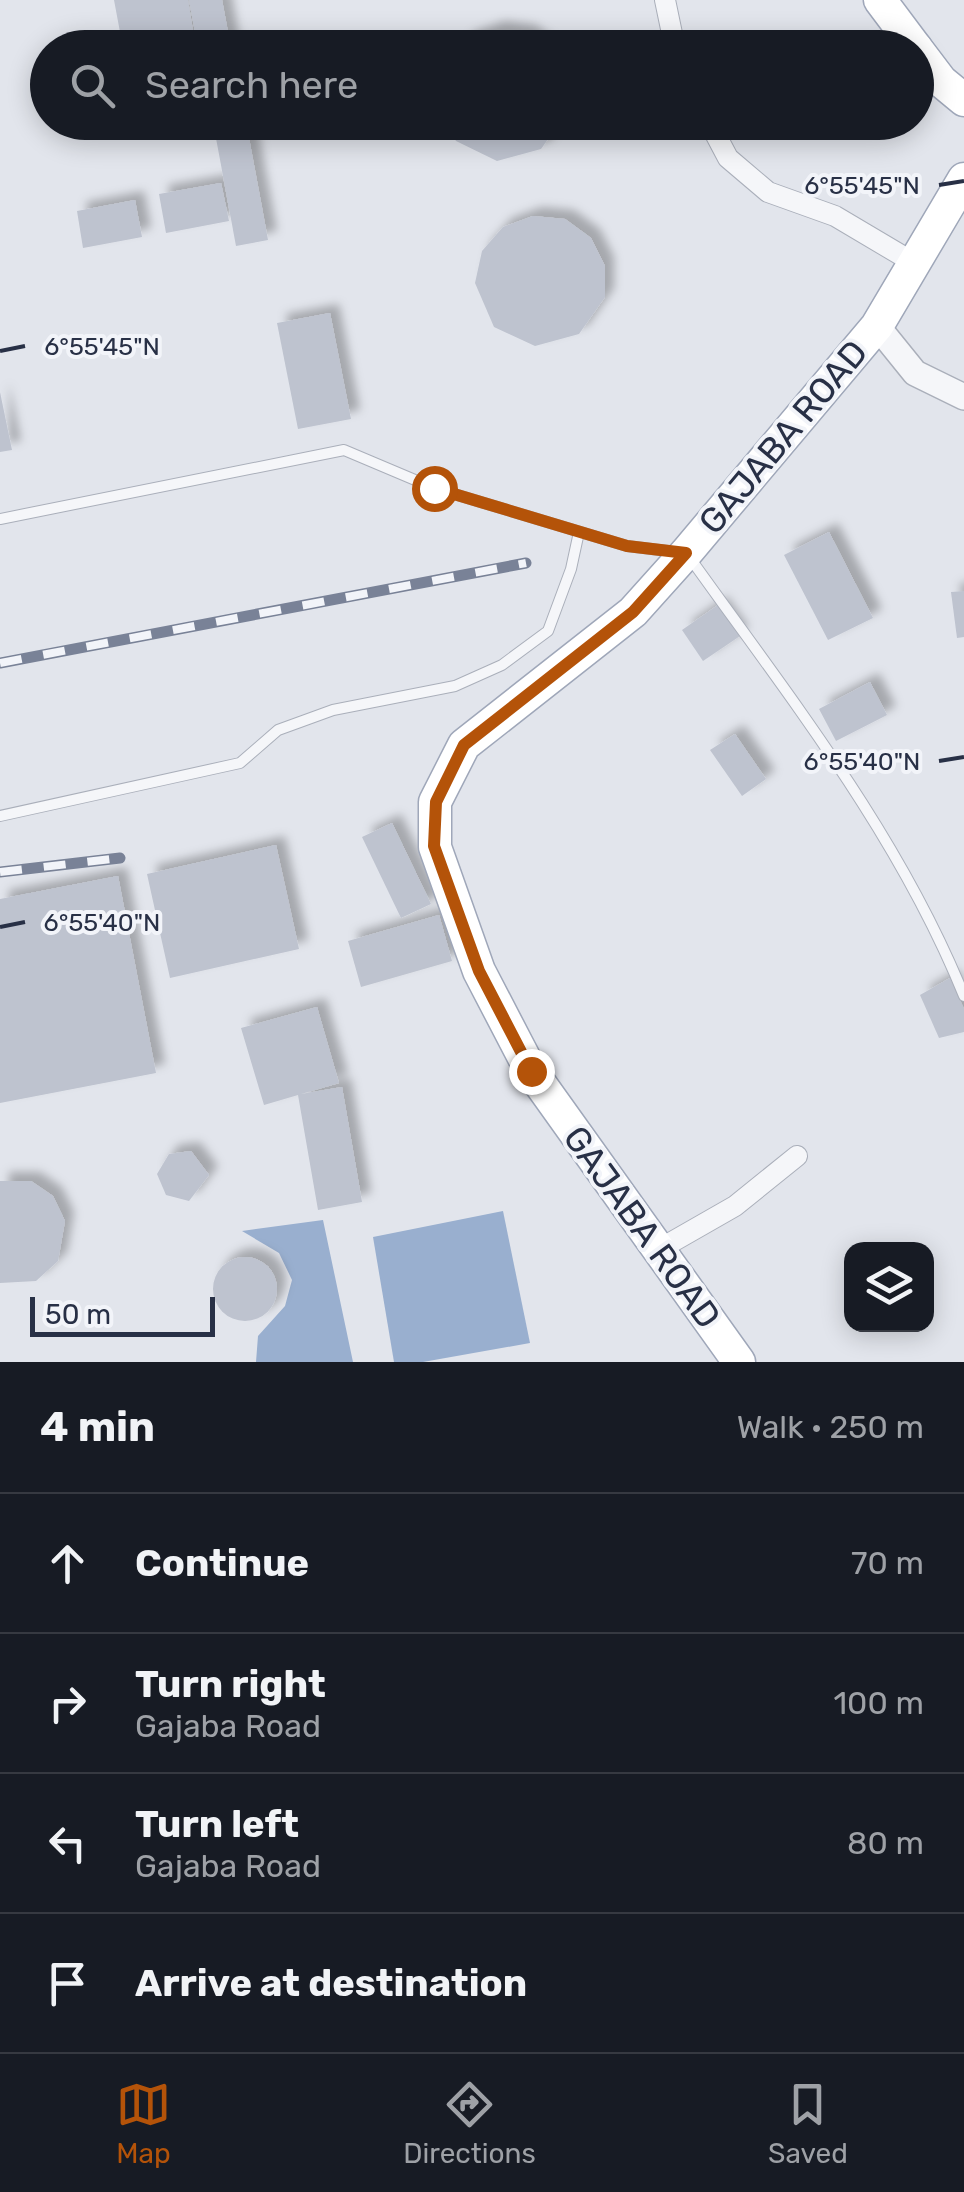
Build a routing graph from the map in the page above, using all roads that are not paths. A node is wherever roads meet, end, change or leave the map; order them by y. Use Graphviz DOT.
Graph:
graph roads {
  1 [pos="665,0"];
  2 [pos="880,0"];
  3 [pos="671,30"];
  4 [pos="902,30"];
  5 [pos="934,71"];
  6 [pos="964,100"];
  7 [pos="718,140"];
  8 [pos="964,178"];
  9 [pos="916,264"];
  10 [pos="877,326"];
  11 [pos="964,397"];
  12 [pos="0,518"];
  13 [pos="579,532"];
  14 [pos="686,553"];
  15 [pos="0,816"];
  16 [pos="964,996"];
  17 [pos="796,1156"];
  18 [pos="658,1250"];
  19 [pos="740,1362"];
  1 -- 3 [label="street"];
  2 -- 4 [label="main road"];
  5 -- 6 [label="main road"];
  7 -- 9 [label="street"];
  8 -- 9 [label="main road, GAJABA ROAD"];
  9 -- 10 [label="main road, GAJABA ROAD"];
  10 -- 11 [label="street"];
  10 -- 14 [label="main road, GAJABA ROAD"];
  12 -- 13 [label="lane"];
  13 -- 14 [label="lane"];
  13 -- 15 [label="lane"];
  14 -- 16 [label="lane"];
  14 -- 18 [label="main road, GAJABA ROAD"];
  17 -- 18 [label="street"];
  18 -- 19 [label="main road, GAJABA ROAD"];
}
